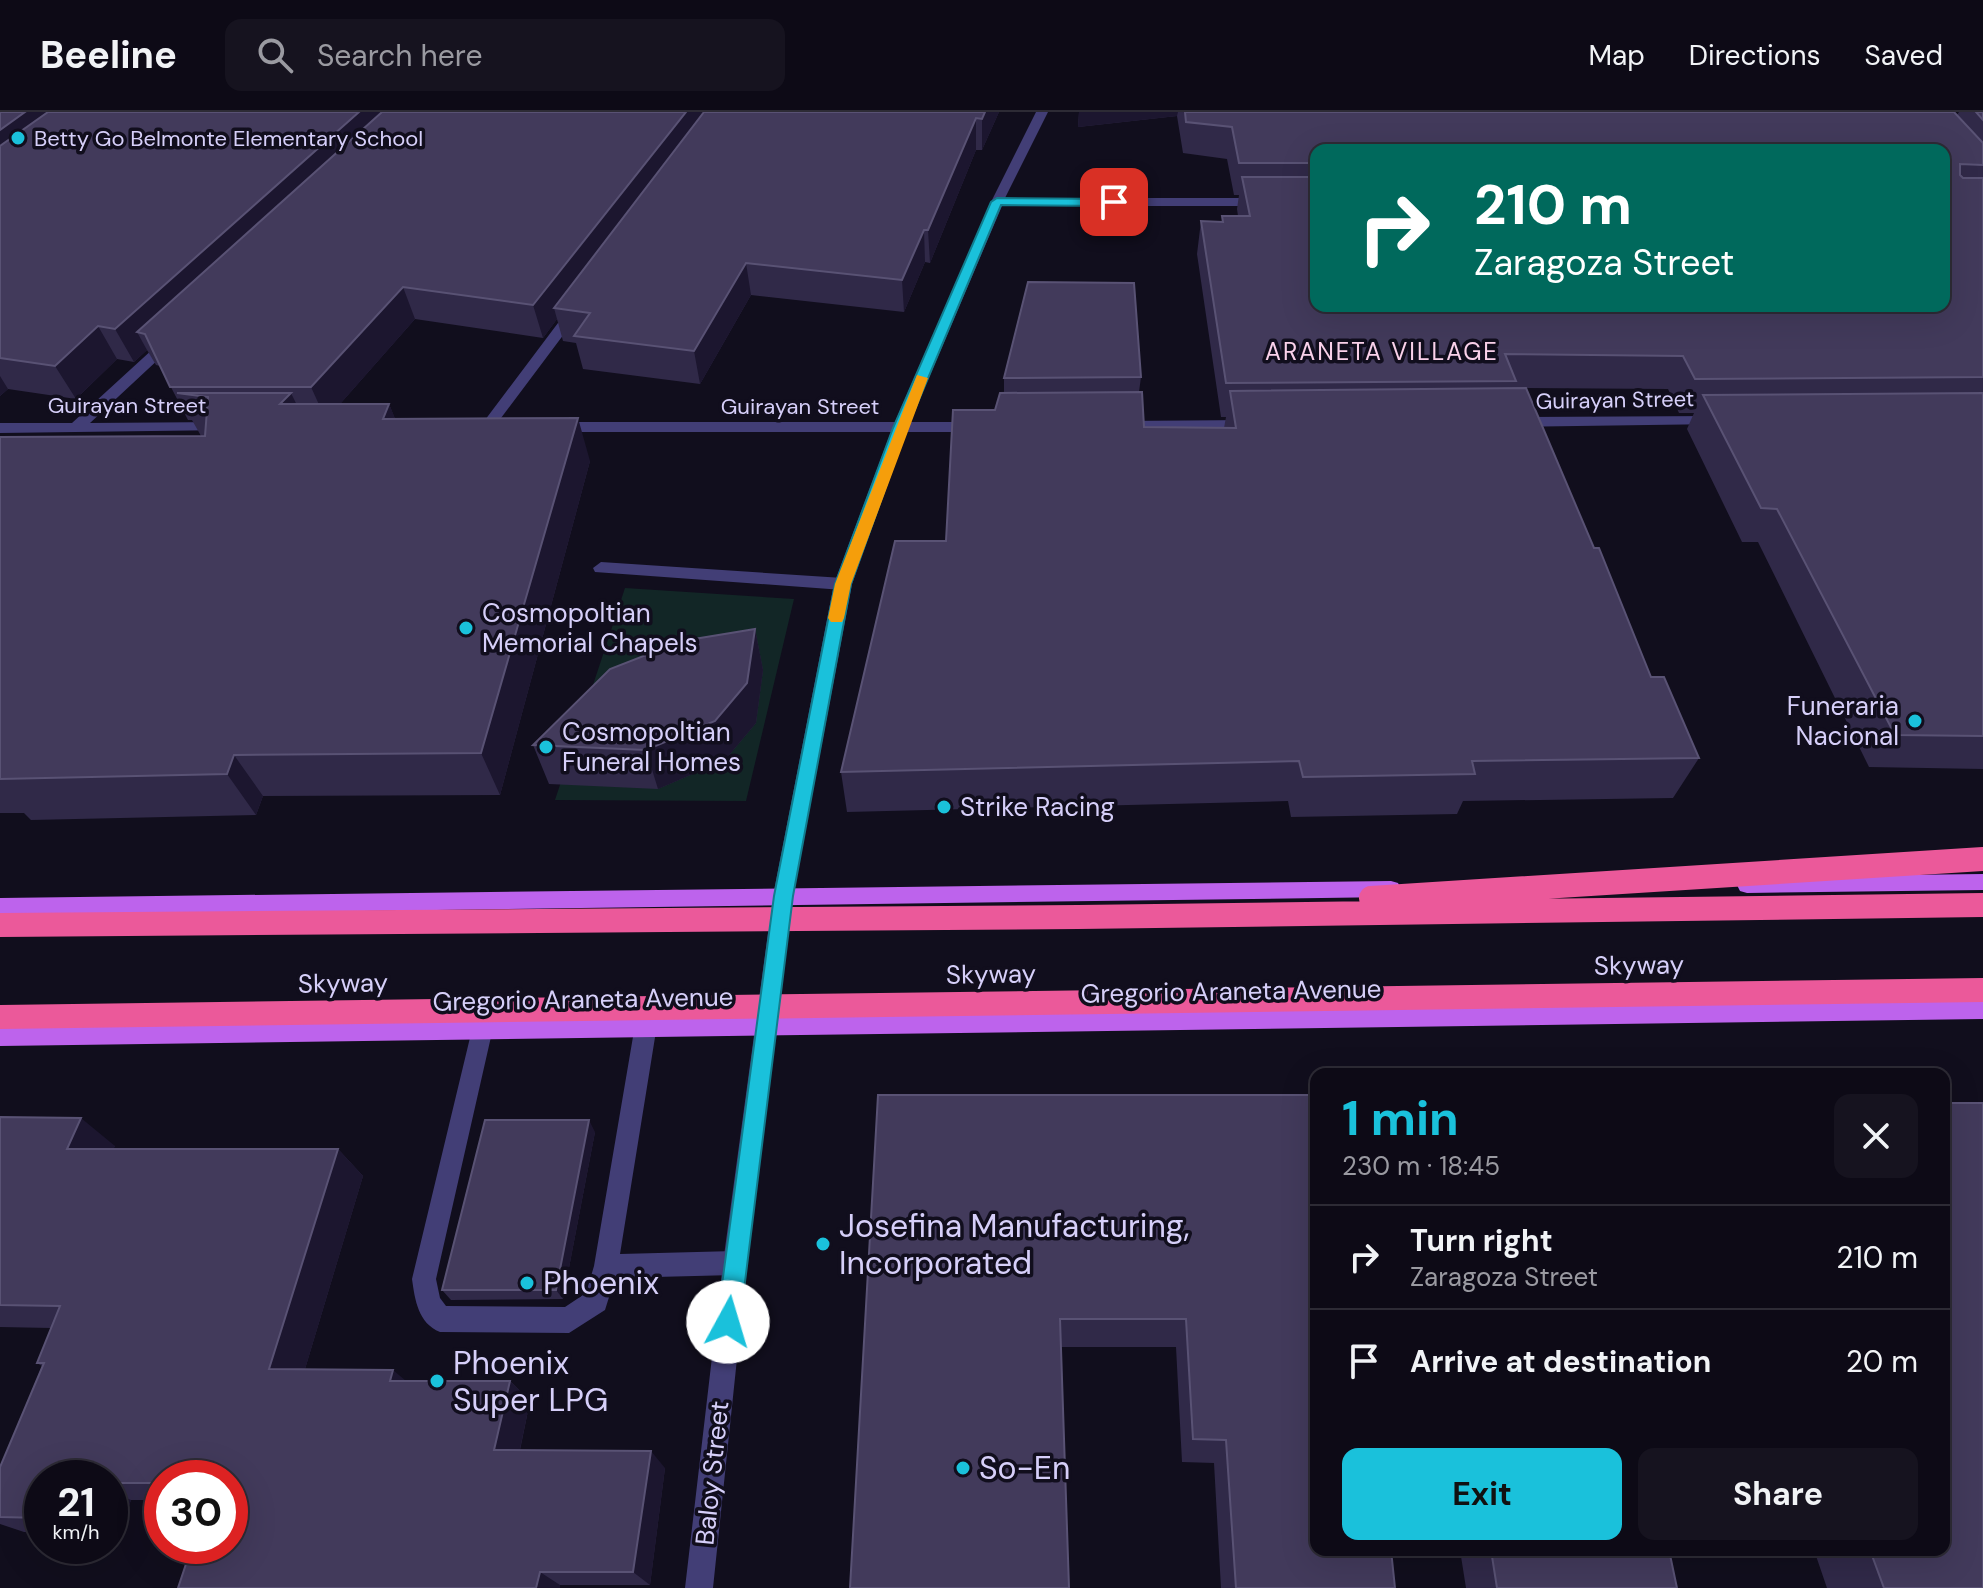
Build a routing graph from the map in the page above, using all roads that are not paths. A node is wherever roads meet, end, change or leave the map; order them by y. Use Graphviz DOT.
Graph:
graph roads {
  1 [pos="1042,112"];
  2 [pos="997,202"];
  3 [pos="1310,202"];
  4 [pos="582,301"];
  5 [pos="182,329"];
  6 [pos="1728,421"];
  7 [pos="1505,422"];
  8 [pos="1267,425"];
  9 [pos="1107,426"];
  10 [pos="77,427"];
  11 [pos="235,427"];
  12 [pos="487,427"];
  13 [pos="534,427"];
  14 [pos="996,427"];
  15 [pos="0,428"];
  16 [pos="900,428"];
  17 [pos="601,568"];
  18 [pos="843,584"];
  19 [pos="1983,859"];
  20 [pos="1983,882"];
  21 [pos="783,896"];
  22 [pos="1983,905"];
  23 [pos="0,907"];
  24 [pos="1078,917"];
  25 [pos="0,925"];
  26 [pos="1983,990"];
  27 [pos="1983,1010"];
  28 [pos="0,1017"];
  29 [pos="765,1024"];
  30 [pos="646,1025"];
  31 [pos="482,1028"];
  32 [pos="0,1036"];
  33 [pos="735,1263"];
  34 [pos="606,1266"];
  35 [pos="699,1588"];
  1 -- 2 [label="street, Baloy Street"];
  2 -- 3 [label="street"];
  2 -- 16 [label="street, Baloy Street"];
  4 -- 12 [label="street"];
  5 -- 10 [label="street"];
  6 -- 7 [label="street, Guirayan Street"];
  8 -- 9 [label="street"];
  10 -- 11 [label="street, Guirayan Street"];
  10 -- 15 [label="street, Guirayan Street"];
  13 -- 16 [label="street, Guirayan Street"];
  14 -- 16 [label="street, Guirayan Street"];
  16 -- 18 [label="street, Baloy Street"];
  17 -- 18 [label="street"];
  18 -- 21 [label="street, Baloy Street"];
  19 -- 24 [label="highway, bridge"];
  20 -- 21 [label="main road"];
  21 -- 23 [label="main road"];
  21 -- 29 [label="street, Baloy Street"];
  22 -- 24 [label="highway, bridge"];
  24 -- 25 [label="highway, bridge"];
  26 -- 28 [label="highway, Skyway, bridge"];
  27 -- 29 [label="main road, Gregorio Araneta Avenue"];
  29 -- 30 [label="main road, Gregorio Araneta Avenue"];
  29 -- 33 [label="street, Baloy Street"];
  30 -- 31 [label="main road, Gregorio Araneta Avenue"];
  30 -- 34 [label="street"];
  31 -- 32 [label="main road, Gregorio Araneta Avenue"];
  31 -- 34 [label="street"];
  33 -- 34 [label="street"];
  33 -- 35 [label="street, Baloy Street"];
}
